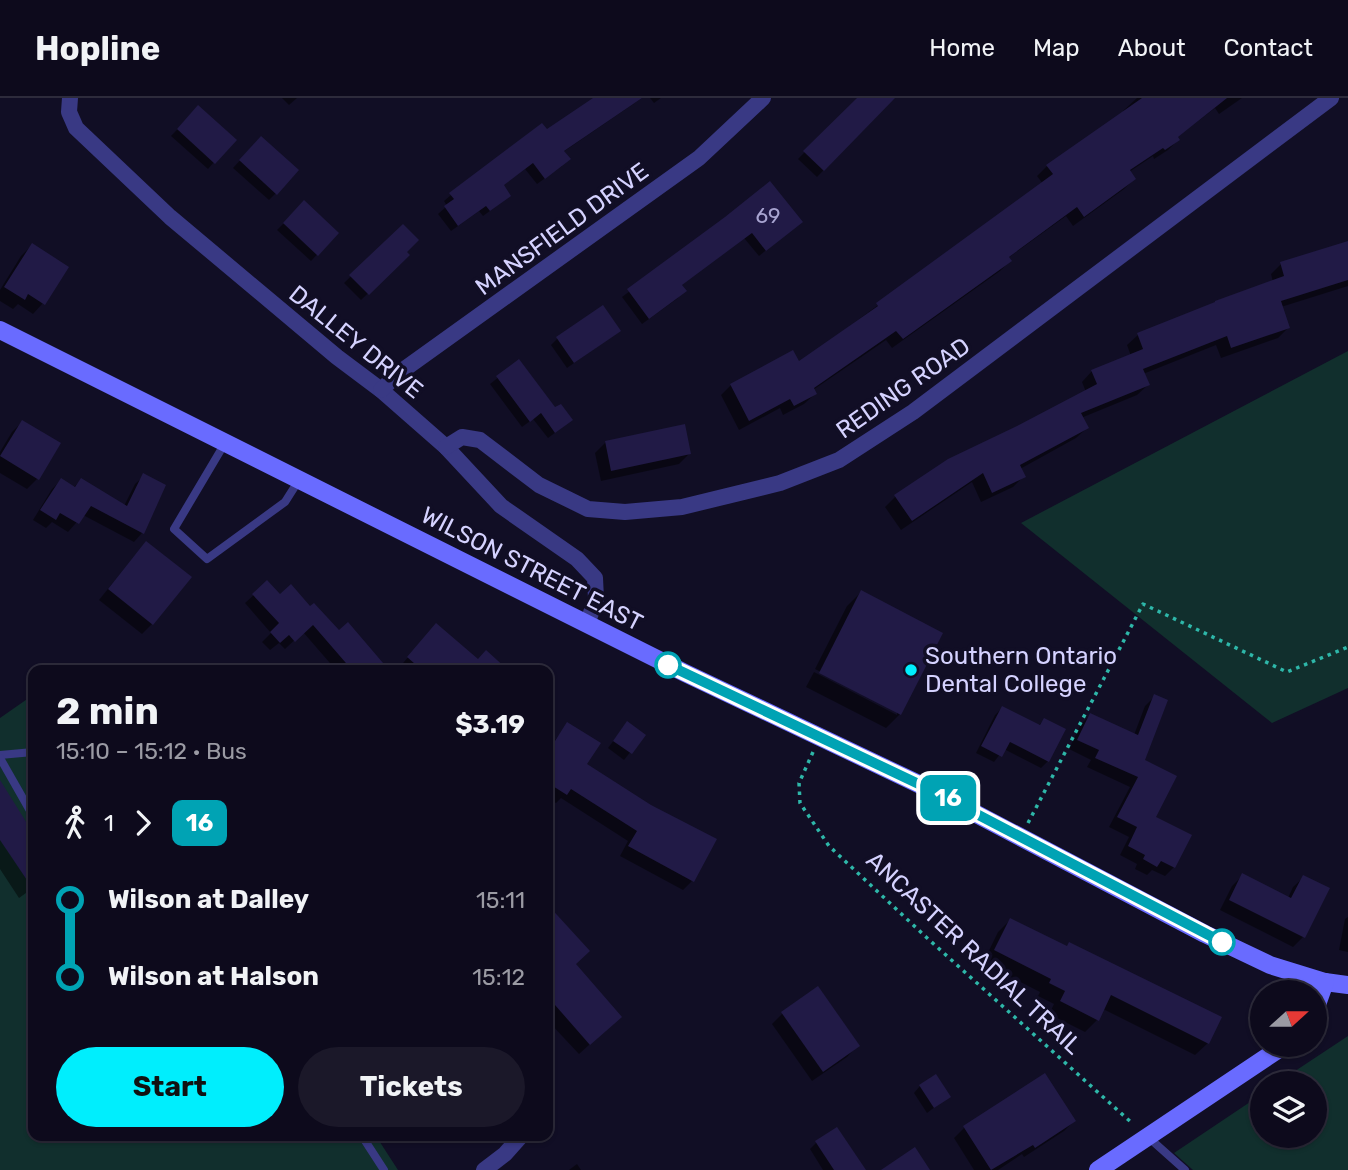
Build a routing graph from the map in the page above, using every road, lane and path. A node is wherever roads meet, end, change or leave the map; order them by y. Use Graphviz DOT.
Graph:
graph roads {
  1 [pos="70,98"];
  2 [pos="763,98"];
  3 [pos="1331,98"];
  4 [pos="0,330"];
  5 [pos="381,390"];
  6 [pos="225,443"];
  7 [pos="446,447"];
  8 [pos="299,480"];
  9 [pos="587,624"];
  10 [pos="1348,647"];
  11 [pos="820,737"];
  12 [pos="28,753"];
  13 [pos="0,757"];
  14 [pos="28,807"];
  15 [pos="1021,837"];
  16 [pos="1319,980"];
  17 [pos="1327,982"];
  18 [pos="1348,985"];
  19 [pos="1267,1057"];
  20 [pos="1147,1137"];
  21 [pos="365,1141"];
  22 [pos="517,1141"];
  23 [pos="384,1170"];
  24 [pos="484,1170"];
  25 [pos="1098,1170"];
  26 [pos="1185,1170"];
  1 -- 5 [label="street, DALLEY DRIVE"];
  2 -- 5 [label="street, MANSFIELD DRIVE"];
  3 -- 7 [label="street, REDING ROAD"];
  4 -- 6 [label="main road, WILSON STREET EAST"];
  5 -- 7 [label="street, DALLEY DRIVE"];
  6 -- 8 [label="main road, WILSON STREET EAST"];
  6 -- 8 [label="lane"];
  7 -- 9 [label="street, DALLEY DRIVE"];
  8 -- 9 [label="main road, WILSON STREET EAST"];
  9 -- 11 [label="main road, WILSON STREET EAST"];
  10 -- 15 [label="path"];
  11 -- 15 [label="main road, WILSON STREET EAST"];
  11 -- 20 [label="path, ANCASTER RADIAL TRAIL"];
  12 -- 13 [label="lane"];
  13 -- 14 [label="lane"];
  15 -- 16 [label="main road, WILSON STREET EAST"];
  17 -- 18 [label="main road, WILSON STREET EAST"];
  19 -- 20 [label="main road"];
  20 -- 25 [label="main road"];
  20 -- 26 [label="lane"];
  21 -- 23 [label="lane"];
  22 -- 24 [label="street"];
}
